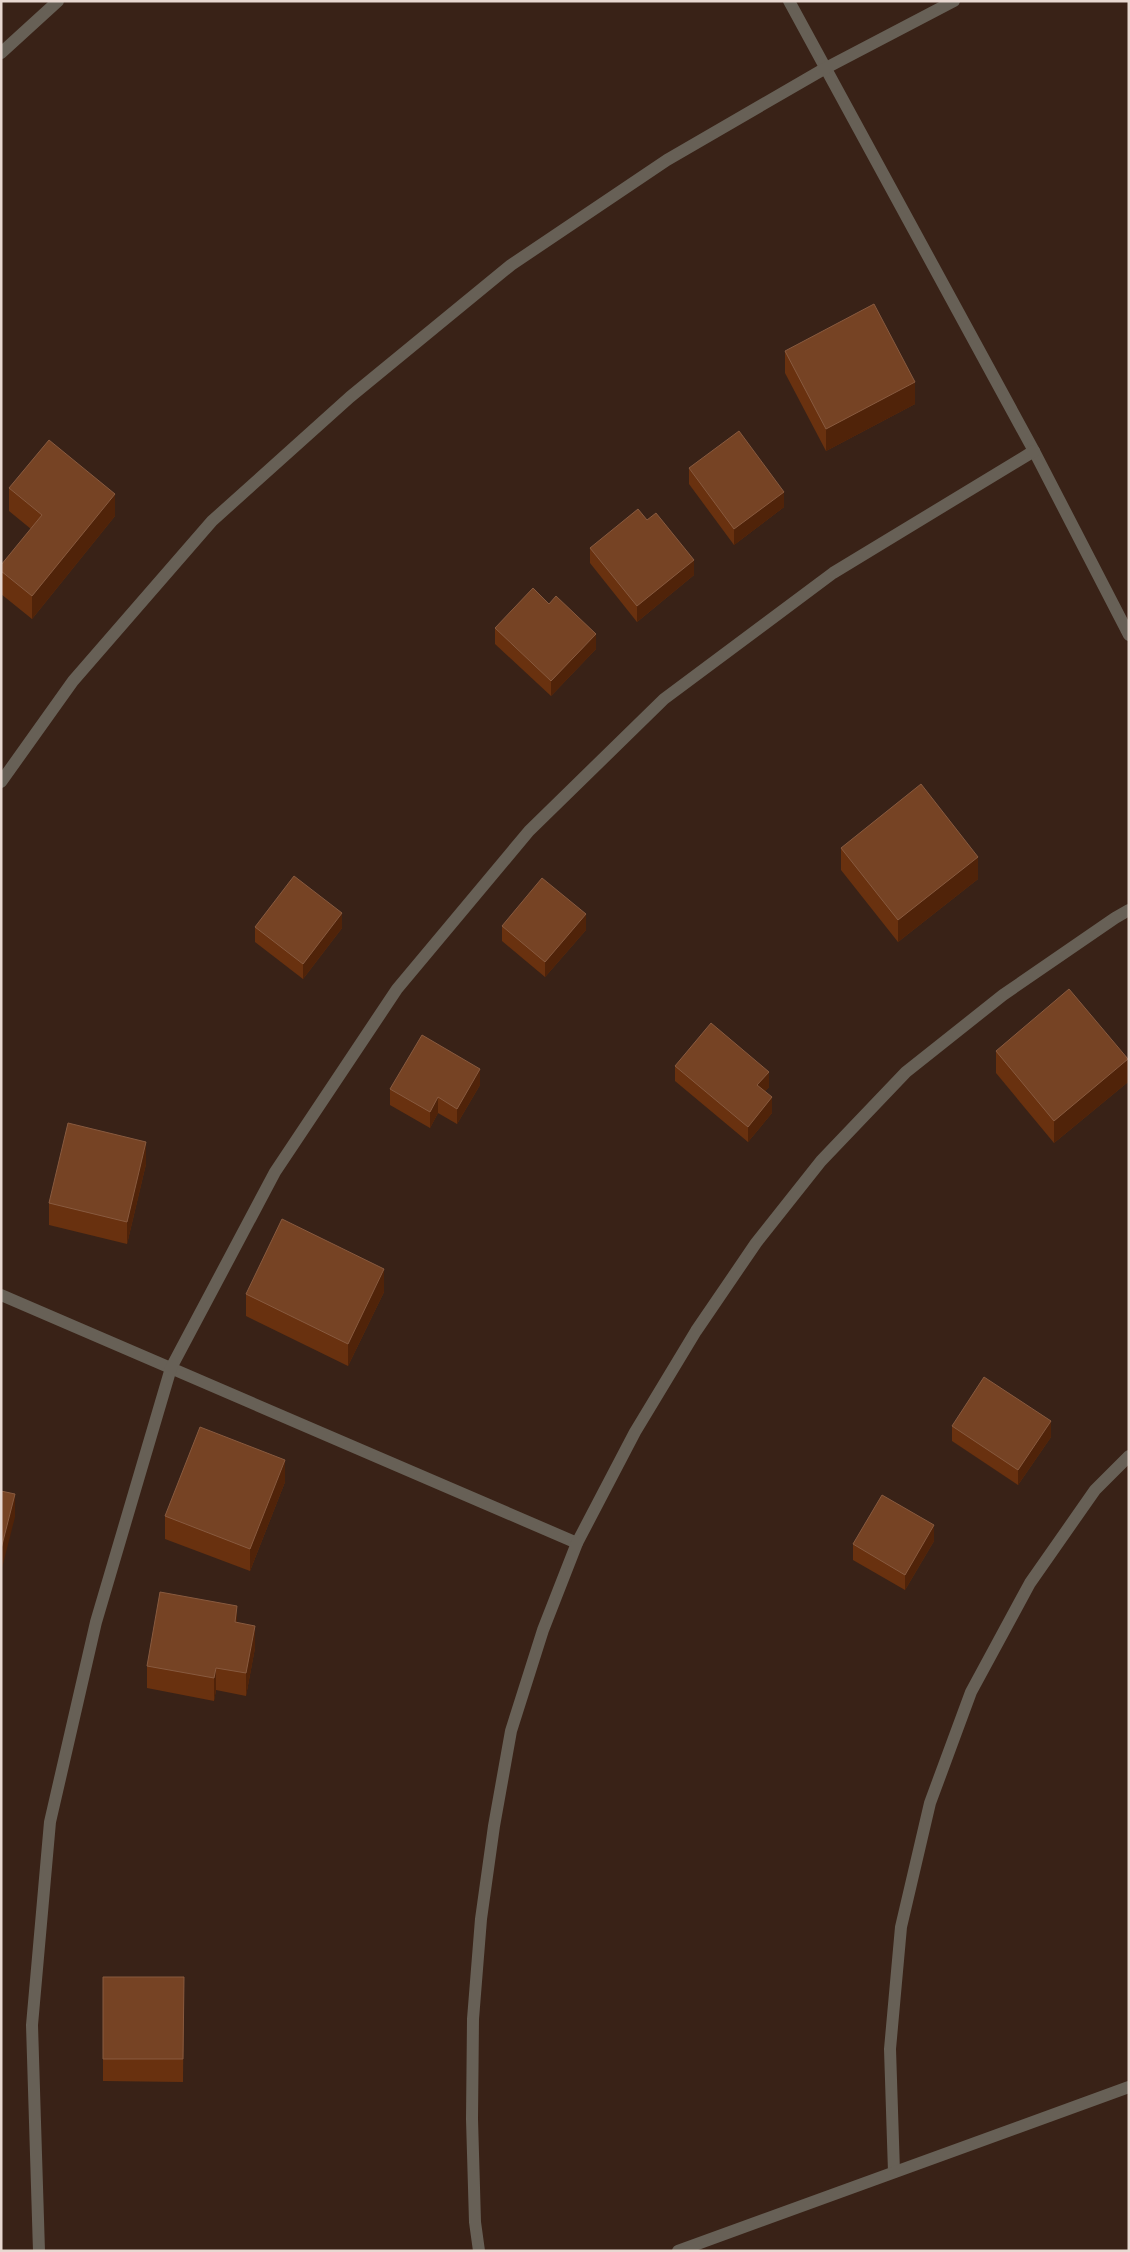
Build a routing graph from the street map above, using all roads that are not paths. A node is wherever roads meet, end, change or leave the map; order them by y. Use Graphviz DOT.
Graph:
graph roads {
  1 [pos="58,1"];
  2 [pos="789,1"];
  3 [pos="954,1"];
  4 [pos="1,53"];
  5 [pos="824,69"];
  6 [pos="1034,451"];
  7 [pos="1129,635"];
  8 [pos="1,782"];
  9 [pos="1129,910"];
  10 [pos="1,1295"];
  11 [pos="171,1368"];
  12 [pos="1129,1456"];
  13 [pos="577,1543"];
  14 [pos="1129,2087"];
  15 [pos="894,2172"];
  16 [pos="39,2251"];
  17 [pos="479,2251"];
  18 [pos="678,2251"];
  1 -- 4 [label="lane"];
  2 -- 5 [label="lane"];
  3 -- 5 [label="lane"];
  5 -- 6 [label="lane"];
  5 -- 8 [label="lane"];
  6 -- 7 [label="lane"];
  6 -- 11 [label="lane"];
  9 -- 13 [label="lane"];
  10 -- 11 [label="lane"];
  11 -- 13 [label="lane"];
  11 -- 16 [label="lane"];
  12 -- 15 [label="lane"];
  13 -- 17 [label="lane"];
  14 -- 15 [label="lane"];
  15 -- 18 [label="lane"];
}
